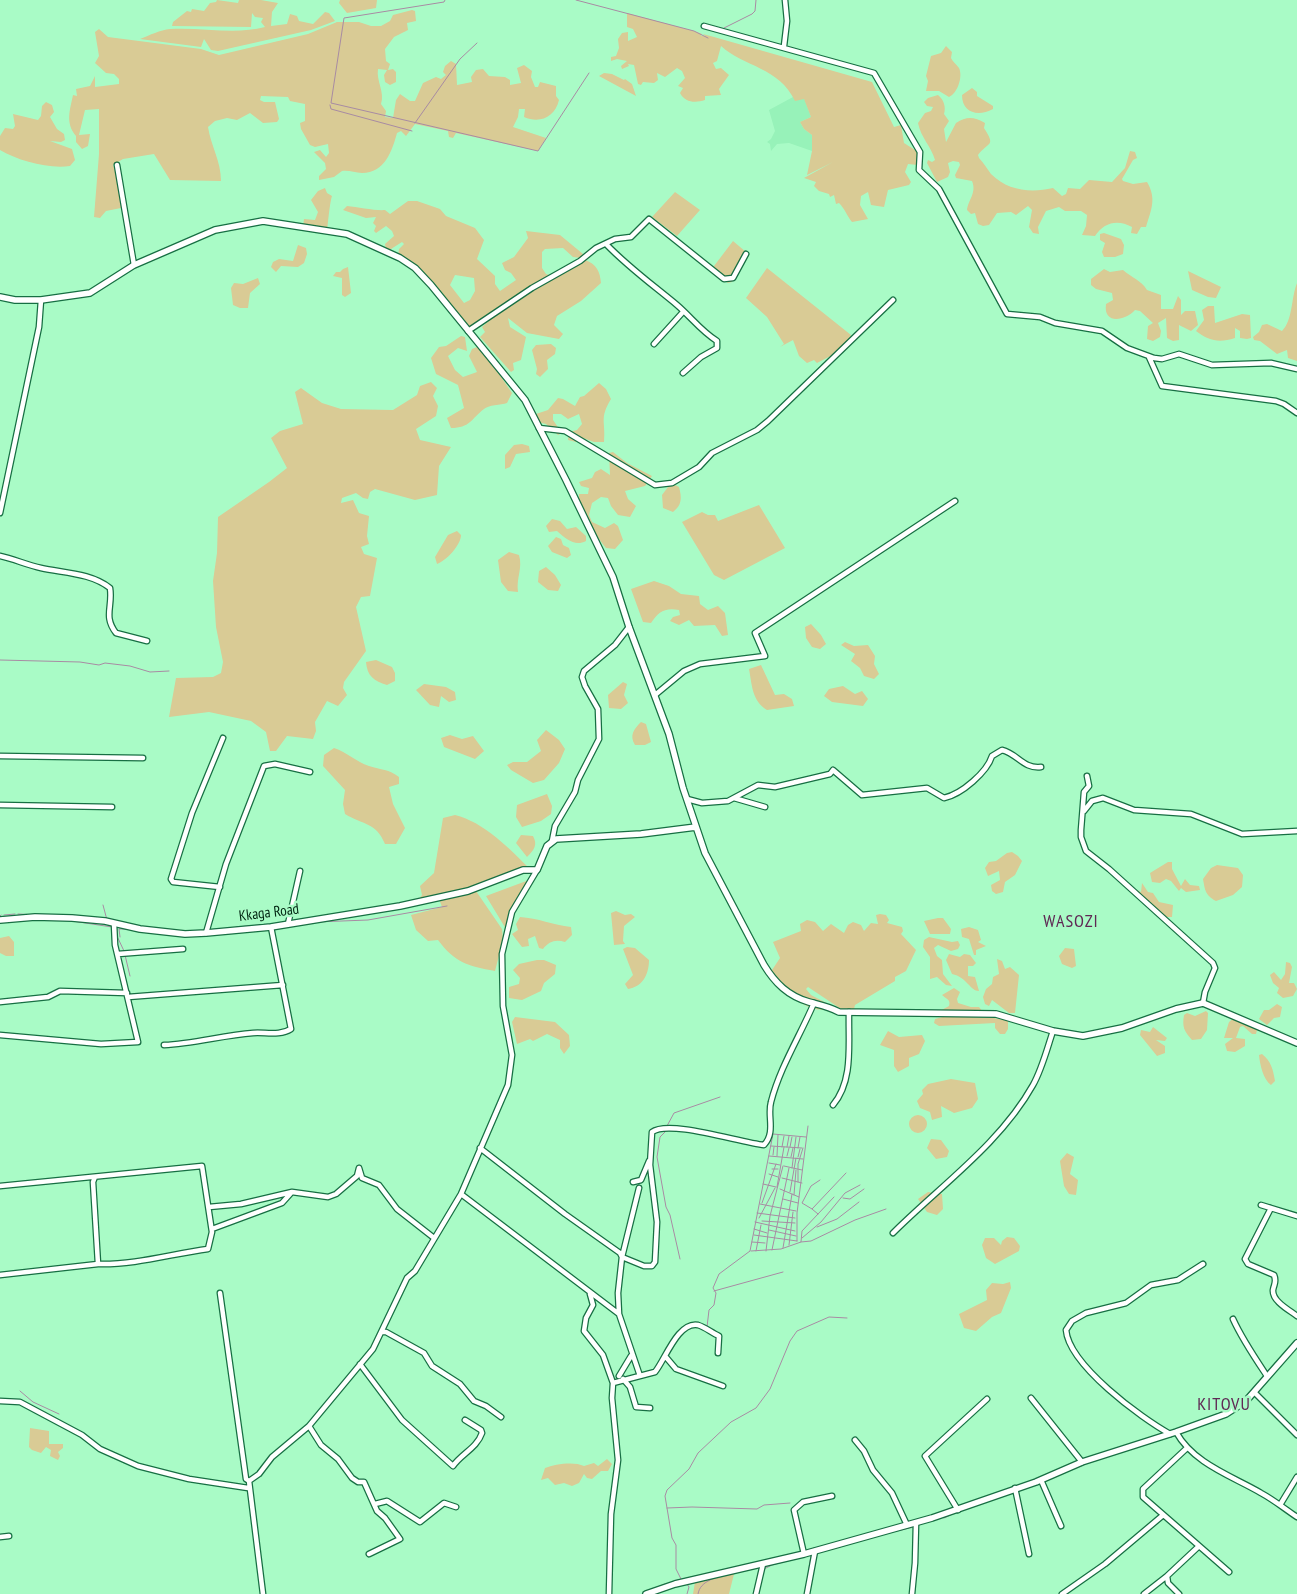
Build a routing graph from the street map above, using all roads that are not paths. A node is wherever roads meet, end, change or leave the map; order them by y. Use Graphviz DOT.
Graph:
graph roads {
  1 [pos="785,0"];
  2 [pos="704,26"];
  3 [pos="784,46"];
  4 [pos="117,164"];
  5 [pos="606,244"];
  6 [pos="746,254"];
  7 [pos="134,265"];
  8 [pos="0,297"];
  9 [pos="41,300"];
  10 [pos="893,300"];
  11 [pos="683,312"];
  12 [pos="468,330"];
  13 [pos="654,344"];
  14 [pos="1149,356"];
  15 [pos="1297,368"];
  16 [pos="683,373"];
  17 [pos="1297,413"];
  18 [pos="538,428"];
  19 [pos="955,501"];
  20 [pos="0,513"];
  21 [pos="0,556"];
  22 [pos="629,627"];
  23 [pos="147,641"];
  24 [pos="655,694"];
  25 [pos="223,738"];
  26 [pos="0,756"];
  27 [pos="142,758"];
  28 [pos="1041,767"];
  29 [pos="310,772"];
  30 [pos="1087,776"];
  31 [pos="734,798"];
  32 [pos="687,799"];
  33 [pos="0,804"];
  34 [pos="112,807"];
  35 [pos="765,807"];
  36 [pos="1083,812"];
  37 [pos="696,827"];
  38 [pos="1297,831"];
  39 [pos="552,841"];
  40 [pos="537,870"];
  41 [pos="300,871"];
  42 [pos="220,887"];
  43 [pos="0,920"];
  44 [pos="114,924"];
  45 [pos="288,924"];
  46 [pos="271,927"];
  47 [pos="206,933"];
  48 [pos="184,949"];
  49 [pos="118,954"];
  50 [pos="283,985"];
  51 [pos="128,995"];
  52 [pos="0,1002"];
  53 [pos="814,1003"];
  54 [pos="1203,1003"];
  55 [pos="849,1012"];
  56 [pos="1052,1031"];
  57 [pos="0,1035"];
  58 [pos="1297,1043"];
  59 [pos="164,1045"];
  60 [pos="833,1105"];
  61 [pos="480,1148"];
  62 [pos="650,1160"];
  63 [pos="95,1177"];
  64 [pos="633,1182"];
  65 [pos="0,1186"];
  66 [pos="639,1188"];
  67 [pos="292,1192"];
  68 [pos="461,1194"];
  69 [pos="1261,1205"];
  70 [pos="209,1207"];
  71 [pos="1271,1208"];
  72 [pos="1297,1216"];
  73 [pos="212,1229"];
  74 [pos="893,1232"];
  75 [pos="434,1238"];
  76 [pos="622,1257"];
  77 [pos="98,1264"];
  78 [pos="1203,1264"];
  79 [pos="0,1275"];
  80 [pos="220,1293"];
  81 [pos="590,1293"];
  82 [pos="619,1314"];
  83 [pos="1297,1316"];
  84 [pos="1233,1319"];
  85 [pos="382,1332"];
  86 [pos="1297,1343"];
  87 [pos="718,1353"];
  88 [pos="631,1356"];
  89 [pos="665,1356"];
  90 [pos="360,1364"];
  91 [pos="608,1370"];
  92 [pos="640,1376"];
  93 [pos="1268,1376"];
  94 [pos="622,1378"];
  95 [pos="613,1383"];
  96 [pos="723,1386"];
  97 [pos="1254,1392"];
  98 [pos="1031,1398"];
  99 [pos="987,1399"];
  100 [pos="0,1401"];
  101 [pos="650,1408"];
  102 [pos="501,1417"];
  103 [pos="464,1420"];
  104 [pos="309,1426"];
  105 [pos="1174,1433"];
  106 [pos="1297,1435"];
  107 [pos="856,1440"];
  108 [pos="1187,1448"];
  109 [pos="1082,1462"];
  110 [pos="1297,1477"];
  111 [pos="1041,1480"];
  112 [pos="249,1482"];
  113 [pos="248,1488"];
  114 [pos="1015,1488"];
  115 [pos="832,1496"];
  116 [pos="374,1504"];
  117 [pos="1280,1505"];
  118 [pos="456,1507"];
  119 [pos="958,1510"];
  120 [pos="1162,1516"];
  121 [pos="1297,1517"];
  122 [pos="916,1523"];
  123 [pos="907,1525"];
  124 [pos="1061,1526"];
  125 [pos="9,1536"];
  126 [pos="0,1537"];
  127 [pos="1198,1547"];
  128 [pos="814,1551"];
  129 [pos="369,1554"];
  130 [pos="804,1554"];
  131 [pos="1030,1554"];
  132 [pos="764,1564"];
  133 [pos="1229,1572"];
  134 [pos="1167,1576"];
  135 [pos="262,1594"];
  136 [pos="609,1594"];
  137 [pos="646,1594"];
  138 [pos="756,1594"];
  139 [pos="806,1594"];
  140 [pos="912,1594"];
  141 [pos="1062,1594"];
  142 [pos="1144,1594"];
  143 [pos="1179,1594"];
  1 -- 3 [label="street"];
  2 -- 3 [label="street"];
  3 -- 14 [label="street"];
  4 -- 7 [label="street"];
  5 -- 6 [label="street"];
  5 -- 11 [label="street"];
  5 -- 12 [label="street"];
  7 -- 9 [label="street"];
  7 -- 12 [label="street"];
  8 -- 9 [label="street"];
  9 -- 20 [label="street"];
  10 -- 18 [label="street"];
  11 -- 13 [label="street"];
  11 -- 16 [label="street"];
  12 -- 18 [label="street"];
  14 -- 15 [label="street"];
  14 -- 17 [label="street"];
  18 -- 22 [label="street"];
  19 -- 24 [label="street"];
  21 -- 23 [label="street"];
  22 -- 24 [label="street"];
  22 -- 39 [label="street"];
  24 -- 32 [label="street"];
  25 -- 42 [label="street"];
  26 -- 27 [label="street"];
  28 -- 31 [label="street"];
  29 -- 42 [label="street"];
  30 -- 36 [label="street"];
  31 -- 32 [label="street"];
  31 -- 35 [label="street"];
  32 -- 37 [label="street"];
  33 -- 34 [label="street"];
  36 -- 38 [label="street"];
  36 -- 54 [label="street"];
  37 -- 39 [label="street"];
  37 -- 53 [label="street"];
  39 -- 40 [label="street"];
  40 -- 45 [label="street, Kkaga Road"];
  40 -- 61 [label="street"];
  41 -- 45 [label="street"];
  42 -- 47 [label="street"];
  43 -- 44 [label="street, Kkaga Road"];
  44 -- 47 [label="street, Kkaga Road"];
  44 -- 49 [label="street"];
  45 -- 46 [label="street, Kkaga Road"];
  46 -- 47 [label="street, Kkaga Road"];
  46 -- 50 [label="street"];
  48 -- 49 [label="street"];
  49 -- 51 [label="street"];
  50 -- 51 [label="street"];
  50 -- 59 [label="street"];
  51 -- 52 [label="street"];
  51 -- 57 [label="street"];
  53 -- 55 [label="street"];
  53 -- 62 [label="street"];
  54 -- 56 [label="street"];
  54 -- 58 [label="street"];
  55 -- 56 [label="street"];
  55 -- 60 [label="street"];
  56 -- 74 [label="street"];
  61 -- 68 [label="street"];
  61 -- 76 [label="street"];
  62 -- 64 [label="street"];
  62 -- 76 [label="street"];
  63 -- 65 [label="street"];
  63 -- 70 [label="street"];
  63 -- 77 [label="street"];
  66 -- 76 [label="street"];
  67 -- 70 [label="street"];
  67 -- 73 [label="street"];
  67 -- 75 [label="street"];
  68 -- 75 [label="street"];
  68 -- 81 [label="street"];
  69 -- 71 [label="street"];
  70 -- 73 [label="street"];
  71 -- 72 [label="street"];
  71 -- 83 [label="street"];
  73 -- 77 [label="street"];
  75 -- 85 [label="street"];
  76 -- 82 [label="street"];
  77 -- 79 [label="street"];
  78 -- 105 [label="street"];
  80 -- 112 [label="street"];
  81 -- 82 [label="street"];
  81 -- 91 [label="street"];
  82 -- 88 [label="street"];
  84 -- 93 [label="street"];
  85 -- 90 [label="street"];
  85 -- 102 [label="street"];
  86 -- 93 [label="street"];
  87 -- 89 [label="street"];
  88 -- 92 [label="street"];
  88 -- 94 [label="street"];
  89 -- 92 [label="street"];
  89 -- 96 [label="street"];
  90 -- 103 [label="street"];
  90 -- 104 [label="street"];
  91 -- 94 [label="street"];
  91 -- 95 [label="street"];
  92 -- 94 [label="street"];
  93 -- 97 [label="street"];
  94 -- 95 [label="street"];
  94 -- 101 [label="street"];
  95 -- 136 [label="street"];
  97 -- 105 [label="street"];
  97 -- 106 [label="street"];
  98 -- 109 [label="street"];
  99 -- 119 [label="street"];
  100 -- 113 [label="street"];
  104 -- 112 [label="street"];
  104 -- 116 [label="street"];
  105 -- 108 [label="street"];
  105 -- 109 [label="street"];
  107 -- 123 [label="street"];
  108 -- 117 [label="street"];
  108 -- 120 [label="street"];
  109 -- 111 [label="street"];
  110 -- 117 [label="street"];
  111 -- 114 [label="street"];
  111 -- 124 [label="street"];
  112 -- 113 [label="street"];
  113 -- 135 [label="street"];
  114 -- 119 [label="street"];
  114 -- 131 [label="street"];
  115 -- 130 [label="street"];
  116 -- 118 [label="street"];
  116 -- 129 [label="street"];
  117 -- 121 [label="street"];
  119 -- 122 [label="street"];
  120 -- 127 [label="street"];
  120 -- 141 [label="street"];
  122 -- 123 [label="street"];
  122 -- 140 [label="street"];
  123 -- 128 [label="street"];
  125 -- 126 [label="street"];
  127 -- 133 [label="street"];
  127 -- 134 [label="street"];
  128 -- 130 [label="street"];
  128 -- 139 [label="street"];
  130 -- 132 [label="street"];
  132 -- 137 [label="street"];
  132 -- 138 [label="street"];
  134 -- 142 [label="street"];
  134 -- 143 [label="street"];
}
